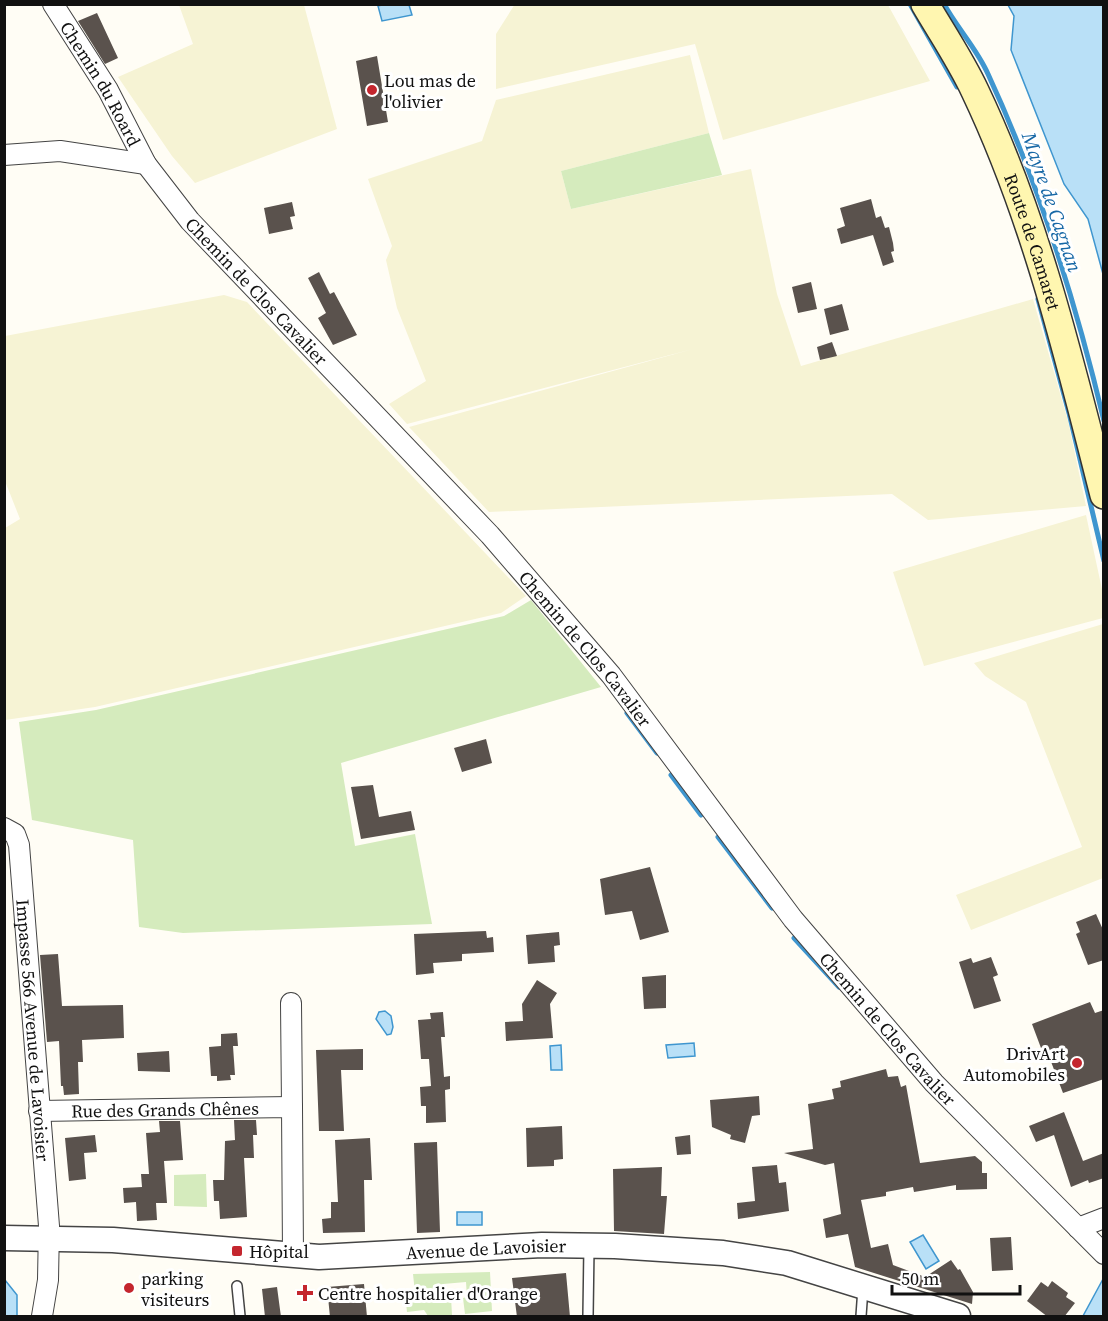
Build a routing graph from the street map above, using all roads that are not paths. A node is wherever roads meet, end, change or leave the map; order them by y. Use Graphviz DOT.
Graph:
graph roads {
  1 [pos="53,4"];
  2 [pos="925,4"];
  3 [pos="4,155"];
  4 [pos="146,164"];
  5 [pos="1104,495"];
  6 [pos="4,828"];
  7 [pos="291,1003"];
  8 [pos="292,1107"];
  9 [pos="39,1111"];
  10 [pos="1104,1218"];
  11 [pos="1078,1228"];
  12 [pos="4,1238"];
  13 [pos="50,1238"];
  14 [pos="589,1245"];
  15 [pos="1104,1254"];
  16 [pos="292,1256"];
  17 [pos="237,1286"];
  18 [pos="864,1286"];
  19 [pos="948,1315"];
  20 [pos="42,1317"];
  21 [pos="240,1317"];
  22 [pos="588,1317"];
  23 [pos="861,1317"];
  1 -- 4 [label="street, Chemin du Roard"];
  2 -- 5 [label="main road, Route de Camaret"];
  3 -- 4 [label="street"];
  4 -- 11 [label="street, Chemin de Clos Cavalier"];
  6 -- 9 [label="street, Impasse 566 Avenue de Lavoisier"];
  7 -- 8 [label="street"];
  8 -- 9 [label="street, Rue des Grands Chênes"];
  8 -- 16 [label="street"];
  9 -- 13 [label="street, Impasse 566 Avenue de Lavoisier"];
  10 -- 11 [label="street"];
  11 -- 15 [label="street, Chemin de Clos Cavalier"];
  12 -- 13 [label="street, Avenue de Lavoisier"];
  13 -- 16 [label="street, Avenue de Lavoisier"];
  13 -- 20 [label="street, Impasse 566 Avenue de Lavoisier"];
  14 -- 16 [label="street, Avenue de Lavoisier"];
  14 -- 18 [label="street, Avenue de Lavoisier"];
  14 -- 22 [label="lane"];
  17 -- 21 [label="lane"];
  18 -- 19 [label="street, Avenue de Lavoisier"];
  18 -- 23 [label="lane"];
}
